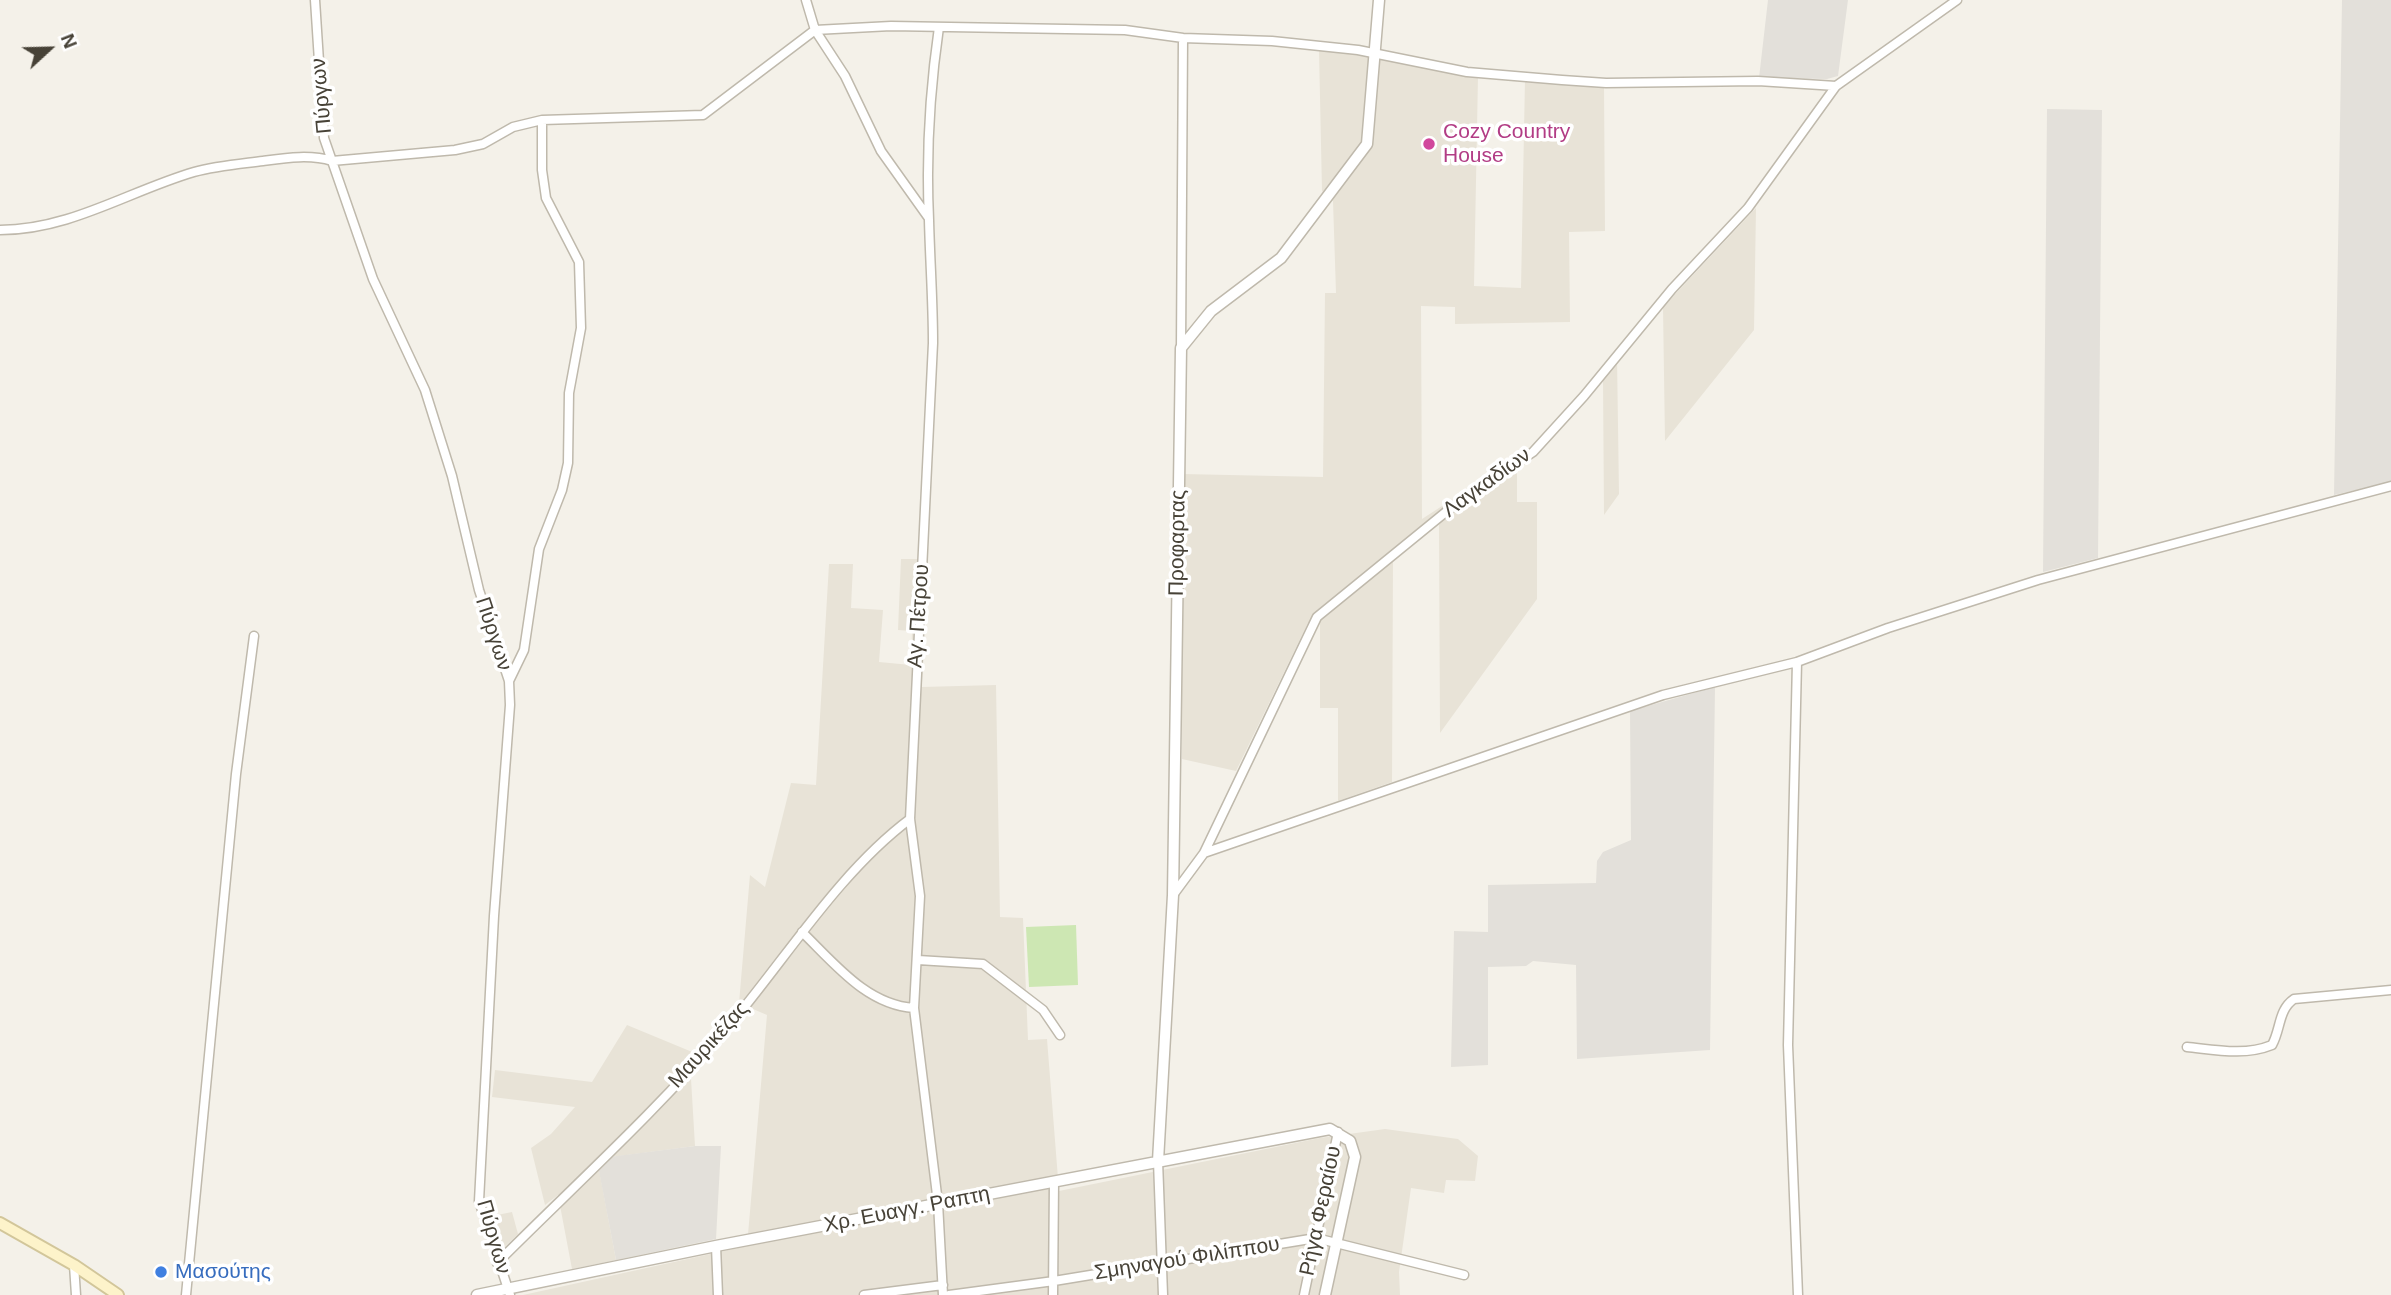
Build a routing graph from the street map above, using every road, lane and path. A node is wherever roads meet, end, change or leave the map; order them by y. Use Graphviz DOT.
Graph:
graph roads {
  1 [pos="315,0"];
  2 [pos="806,0"];
  3 [pos="1379,0"];
  4 [pos="1955,1"];
  5 [pos="939,27"];
  6 [pos="815,30"];
  7 [pos="1182,38"];
  8 [pos="1375,53"];
  9 [pos="1836,86"];
  10 [pos="542,120"];
  11 [pos="332,161"];
  12 [pos="929,217"];
  13 [pos="0,230"];
  14 [pos="1181,348"];
  15 [pos="2391,486"];
  16 [pos="254,636"];
  17 [pos="1797,662"];
  18 [pos="509,681"];
  19 [pos="910,819"];
  20 [pos="1204,853"];
  21 [pos="1172,895"];
  22 [pos="802,932"];
  23 [pos="918,960"];
  24 [pos="2391,990"];
  25 [pos="915,1008"];
  26 [pos="1060,1035"];
  27 [pos="2187,1046"];
  28 [pos="1338,1132"];
  29 [pos="1157,1161"];
  30 [pos="1054,1181"];
  31 [pos="938,1203"];
  32 [pos="0,1223"];
  33 [pos="1316,1238"];
  34 [pos="1336,1244"];
  35 [pos="716,1246"];
  36 [pos="1163,1261"];
  37 [pos="497,1263"];
  38 [pos="74,1265"];
  39 [pos="1464,1275"];
  40 [pos="1054,1281"];
  41 [pos="943,1290"];
  42 [pos="509,1292"];
  43 [pos="76,1295"];
  44 [pos="118,1295"];
  45 [pos="186,1295"];
  46 [pos="477,1295"];
  47 [pos="718,1295"];
  48 [pos="864,1295"];
  49 [pos="949,1295"];
  50 [pos="1053,1295"];
  51 [pos="1163,1295"];
  52 [pos="1304,1295"];
  53 [pos="1325,1295"];
  54 [pos="1798,1295"];
  1 -- 11 [label="street, Πύργων"];
  2 -- 6 [label="street"];
  3 -- 8 [label="street"];
  4 -- 9 [label="street, Λαγκαδίων"];
  5 -- 6 [label="street"];
  5 -- 7 [label="street"];
  5 -- 12 [label="street, Αγ. Πέτρου"];
  6 -- 10 [label="street"];
  6 -- 12 [label="street"];
  7 -- 8 [label="street"];
  7 -- 14 [label="street"];
  8 -- 9 [label="street"];
  8 -- 14 [label="street"];
  9 -- 20 [label="street, Λαγκαδίων"];
  10 -- 11 [label="street"];
  10 -- 18 [label="street"];
  11 -- 13 [label="street"];
  11 -- 18 [label="street, Πύργων"];
  12 -- 19 [label="street, Αγ. Πέτρου"];
  14 -- 21 [label="street, Προφαρτας"];
  15 -- 17 [label="street"];
  16 -- 45 [label="street"];
  17 -- 20 [label="street"];
  17 -- 54 [label="street"];
  18 -- 37 [label="street, Πύργων"];
  19 -- 22 [label="street, Μαυρικέζας"];
  19 -- 23 [label="street, Αγ. Πέτρου"];
  20 -- 21 [label="street, Λαγκαδίων"];
  21 -- 29 [label="street, Προφαρτας"];
  22 -- 25 [label="street"];
  22 -- 37 [label="street, Μαυρικέζας"];
  23 -- 25 [label="street, Αγ. Πέτρου"];
  23 -- 26 [label="street"];
  24 -- 27 [label="street"];
  25 -- 31 [label="street, Αγ. Πέτρου"];
  28 -- 29 [label="street, Χρ. Ευαγγ. Ραπτη"];
  28 -- 33 [label="street, Ρήγα Φεραίου"];
  28 -- 34 [label="street, Ρήγα Φεραίου"];
  29 -- 30 [label="street, Χρ. Ευαγγ. Ραπτη"];
  29 -- 36 [label="street"];
  30 -- 31 [label="street, Χρ. Ευαγγ. Ραπτη"];
  30 -- 40 [label="street"];
  31 -- 35 [label="street, Χρ. Ευαγγ. Ραπτη"];
  31 -- 41 [label="street, Αγ. Πέτρου"];
  32 -- 38 [label="main road"];
  33 -- 34 [label="street, Σμηναγού Φιλίππου"];
  33 -- 36 [label="street, Σμηναγού Φιλίππου"];
  33 -- 52 [label="street, Ρήγα Φεραίου"];
  34 -- 39 [label="street, Σμηναγού Φιλίππου"];
  34 -- 53 [label="street, Ρήγα Φεραίου"];
  35 -- 42 [label="street, Χρ. Ευαγγ. Ραπτη"];
  35 -- 47 [label="street"];
  36 -- 40 [label="street, Σμηναγού Φιλίππου"];
  36 -- 51 [label="street"];
  37 -- 42 [label="street, Πύργων"];
  38 -- 43 [label="street"];
  38 -- 44 [label="main road"];
  40 -- 49 [label="street, Σμηναγού Φιλίππου"];
  40 -- 50 [label="street"];
  41 -- 48 [label="street"];
  42 -- 46 [label="street, Χρ. Ευαγγ. Ραπτη"];
}
